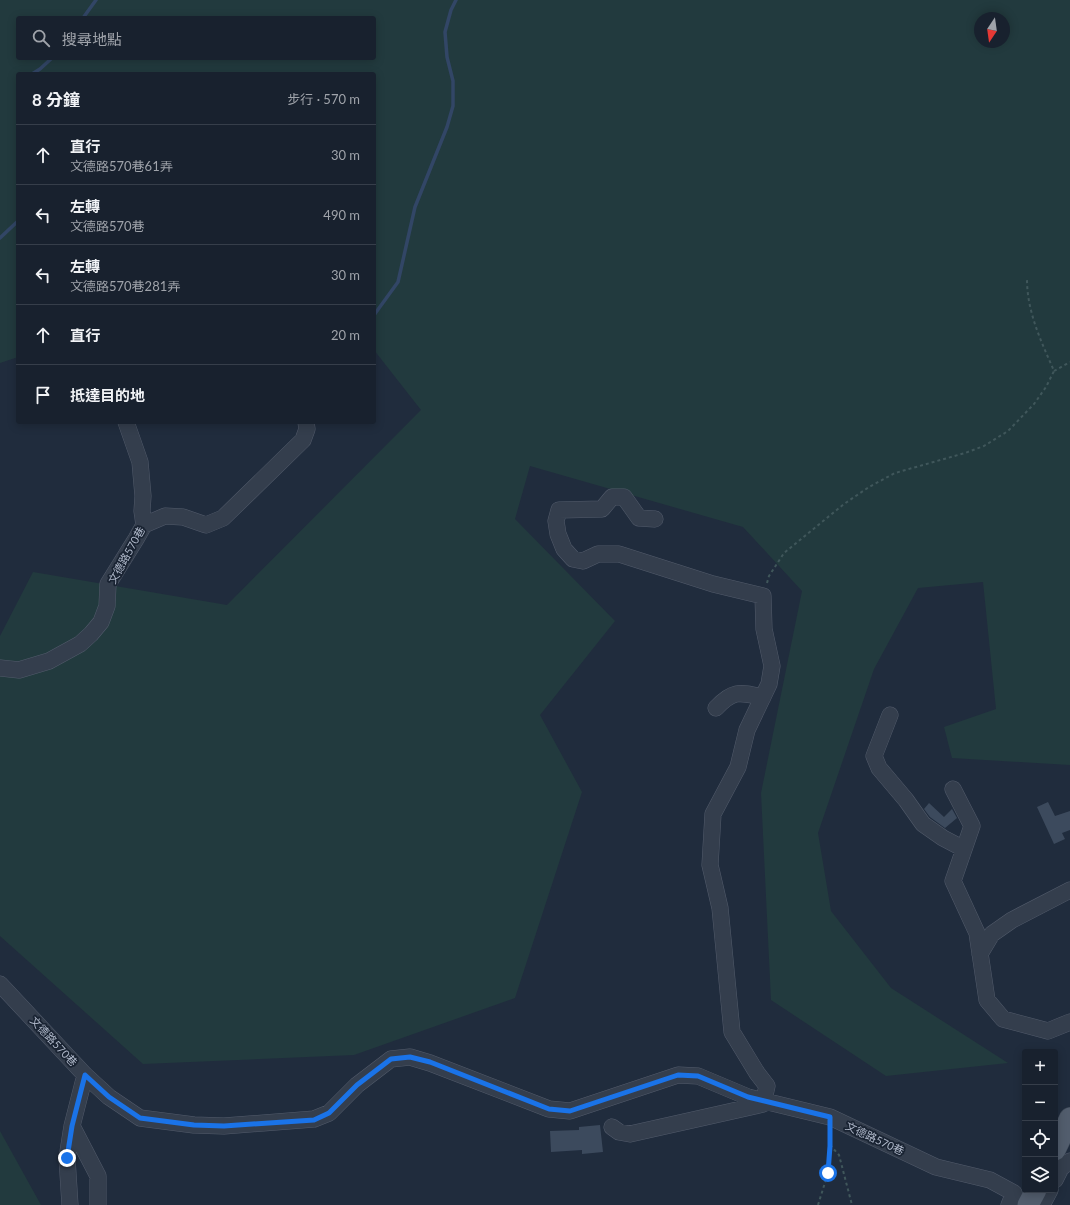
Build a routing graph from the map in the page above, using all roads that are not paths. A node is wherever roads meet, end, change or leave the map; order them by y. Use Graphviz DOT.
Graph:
graph roads {
  1 [pos="127,424"];
  2 [pos="306,424"];
  3 [pos="655,519"];
  4 [pos="144,525"];
  5 [pos="0,668"];
  6 [pos="763,697"];
  7 [pos="716,708"];
  8 [pos="890,715"];
  9 [pos="953,789"];
  10 [pos="964,849"];
  11 [pos="1070,890"];
  12 [pos="980,954"];
  13 [pos="0,984"];
  14 [pos="6,993"];
  15 [pos="1070,1022"];
  16 [pos="85,1075"];
  17 [pos="765,1100"];
  18 [pos="1070,1118"];
  19 [pos="72,1126"];
  20 [pos="612,1127"];
  21 [pos="1058,1144"];
  22 [pos="1070,1161"];
  23 [pos="1058,1174"];
  24 [pos="1034,1193"];
  25 [pos="1048,1193"];
  26 [pos="70,1205"];
  27 [pos="98,1205"];
  28 [pos="1009,1205"];
  29 [pos="1028,1205"];
  30 [pos="1042,1205"];
  1 -- 4 [label="lane, 文德路570巷"];
  2 -- 4 [label="lane"];
  3 -- 6 [label="lane"];
  4 -- 5 [label="lane, 文德路570巷"];
  6 -- 7 [label="lane"];
  6 -- 17 [label="lane"];
  8 -- 10 [label="lane"];
  9 -- 10 [label="lane"];
  10 -- 12 [label="lane"];
  11 -- 12 [label="lane"];
  12 -- 15 [label="lane"];
  13 -- 14 [label="lane, 文德路570巷"];
  14 -- 16 [label="lane, 文德路570巷"];
  16 -- 17 [label="lane, 文德路570巷"];
  16 -- 19 [label="lane"];
  17 -- 20 [label="lane"];
  17 -- 28 [label="lane, 文德路570巷"];
  18 -- 21 [label="main road"];
  19 -- 26 [label="lane"];
  19 -- 27 [label="lane"];
  22 -- 23 [label="lane"];
  24 -- 29 [label="main road"];
  25 -- 30 [label="lane"];
}
